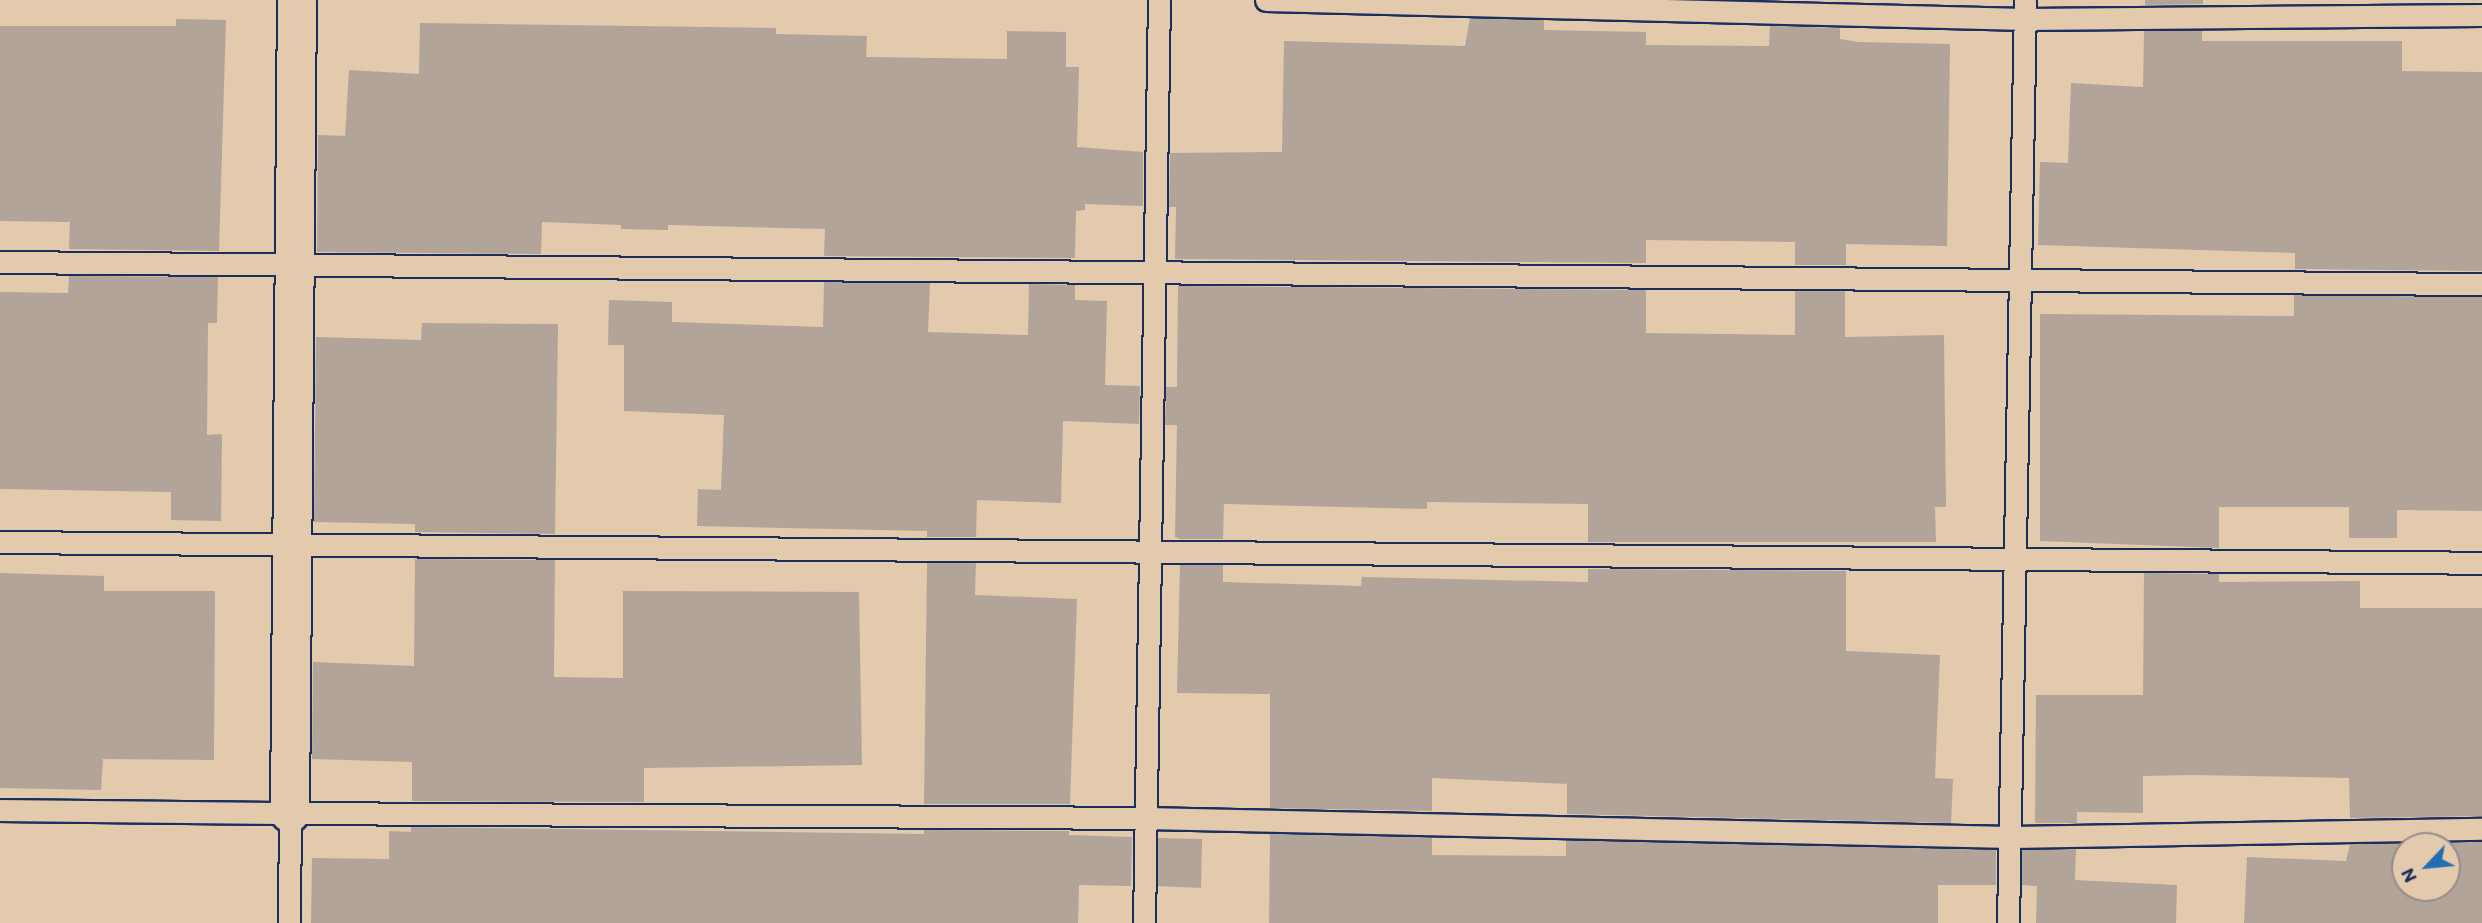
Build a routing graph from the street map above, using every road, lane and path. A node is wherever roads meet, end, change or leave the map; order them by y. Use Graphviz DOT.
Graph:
graph roads {
  1 [pos="297,0"];
  2 [pos="1159,0"];
  3 [pos="1266,0"];
  4 [pos="2025,9"];
  5 [pos="2482,15"];
  6 [pos="0,262"];
  7 [pos="293,265"];
  8 [pos="1155,271"];
  9 [pos="2020,280"];
  10 [pos="2482,284"];
  11 [pos="0,542"];
  12 [pos="291,543"];
  13 [pos="1152,551"];
  14 [pos="2016,560"];
  15 [pos="2482,563"];
  16 [pos="0,810"];
  17 [pos="290,813"];
  18 [pos="1146,818"];
  19 [pos="2482,829"];
  20 [pos="2011,837"];
  21 [pos="289,923"];
  22 [pos="1144,923"];
  23 [pos="2008,923"];
  1 -- 7 [label="street"];
  2 -- 8 [label="lane"];
  3 -- 4 [label="lane"];
  4 -- 5 [label="lane"];
  4 -- 9 [label="lane"];
  6 -- 7 [label="lane"];
  7 -- 8 [label="lane"];
  7 -- 12 [label="street"];
  8 -- 9 [label="lane"];
  8 -- 13 [label="lane"];
  9 -- 10 [label="lane"];
  9 -- 14 [label="lane"];
  11 -- 12 [label="lane"];
  12 -- 13 [label="lane"];
  12 -- 17 [label="street"];
  13 -- 14 [label="lane"];
  13 -- 18 [label="lane"];
  14 -- 15 [label="lane"];
  14 -- 20 [label="lane"];
  16 -- 17 [label="lane"];
  17 -- 18 [label="lane"];
  17 -- 21 [label="lane"];
  18 -- 20 [label="lane"];
  18 -- 22 [label="lane"];
  19 -- 20 [label="lane"];
  20 -- 23 [label="lane"];
}
